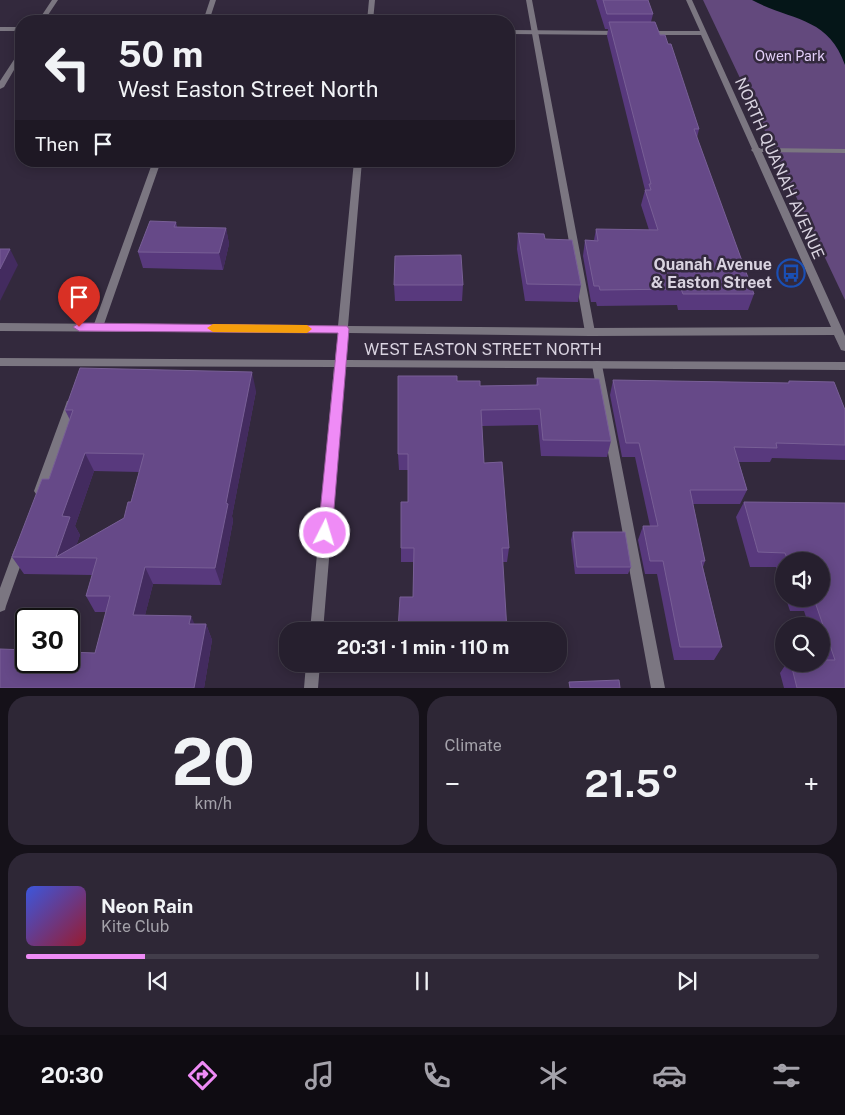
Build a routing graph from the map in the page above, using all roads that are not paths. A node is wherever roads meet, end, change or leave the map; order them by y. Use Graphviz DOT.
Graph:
graph roads {
  1 [pos="55,0"];
  2 [pos="214,0"];
  3 [pos="372,0"];
  4 [pos="529,0"];
  5 [pos="689,0"];
  6 [pos="46,15"];
  7 [pos="208,15"];
  8 [pos="371,15"];
  9 [pos="0,29"];
  10 [pos="15,30"];
  11 [pos="515,32"];
  12 [pos="534,32"];
  13 [pos="628,33"];
  14 [pos="638,33"];
  15 [pos="703,33"];
  16 [pos="15,63"];
  17 [pos="0,87"];
  18 [pos="755,150"];
  19 [pos="845,151"];
  20 [pos="155,167"];
  21 [pos="358,167"];
  22 [pos="0,327"];
  23 [pos="98,327"];
  24 [pos="344,329"];
  25 [pos="838,331"];
  26 [pos="590,332"];
  27 [pos="845,347"];
  28 [pos="0,362"];
  29 [pos="340,364"];
  30 [pos="597,365"];
  31 [pos="845,366"];
  32 [pos="76,390"];
  33 [pos="36,503"];
  34 [pos="23,540"];
  35 [pos="0,606"];
  36 [pos="317,622"];
  37 [pos="312,672"];
  38 [pos="311,688"];
  39 [pos="658,688"];
  1 -- 6 [label="street"];
  2 -- 7 [label="street"];
  3 -- 8 [label="street"];
  4 -- 12 [label="street"];
  5 -- 15 [label="street, NORTH QUANAH AVENUE"];
  9 -- 10 [label="street"];
  11 -- 12 [label="street"];
  12 -- 13 [label="street"];
  12 -- 26 [label="street"];
  14 -- 15 [label="street"];
  15 -- 18 [label="street, NORTH QUANAH AVENUE"];
  16 -- 17 [label="street"];
  18 -- 19 [label="street"];
  18 -- 25 [label="street, NORTH QUANAH AVENUE"];
  20 -- 23 [label="street"];
  21 -- 24 [label="street"];
  22 -- 23 [label="street, WEST EASTON STREET NORTH"];
  23 -- 24 [label="street, WEST EASTON STREET NORTH"];
  24 -- 26 [label="street, WEST EASTON STREET NORTH"];
  24 -- 29 [label="street"];
  25 -- 26 [label="street, WEST EASTON STREET NORTH"];
  25 -- 27 [label="street, NORTH QUANAH AVENUE"];
  28 -- 29 [label="street, WEST EASTON STREET NORTH"];
  29 -- 30 [label="street, WEST EASTON STREET NORTH"];
  29 -- 36 [label="street"];
  30 -- 31 [label="street, WEST EASTON STREET NORTH"];
  30 -- 39 [label="street"];
  32 -- 33 [label="street"];
  34 -- 35 [label="street"];
  37 -- 38 [label="street"];
}
